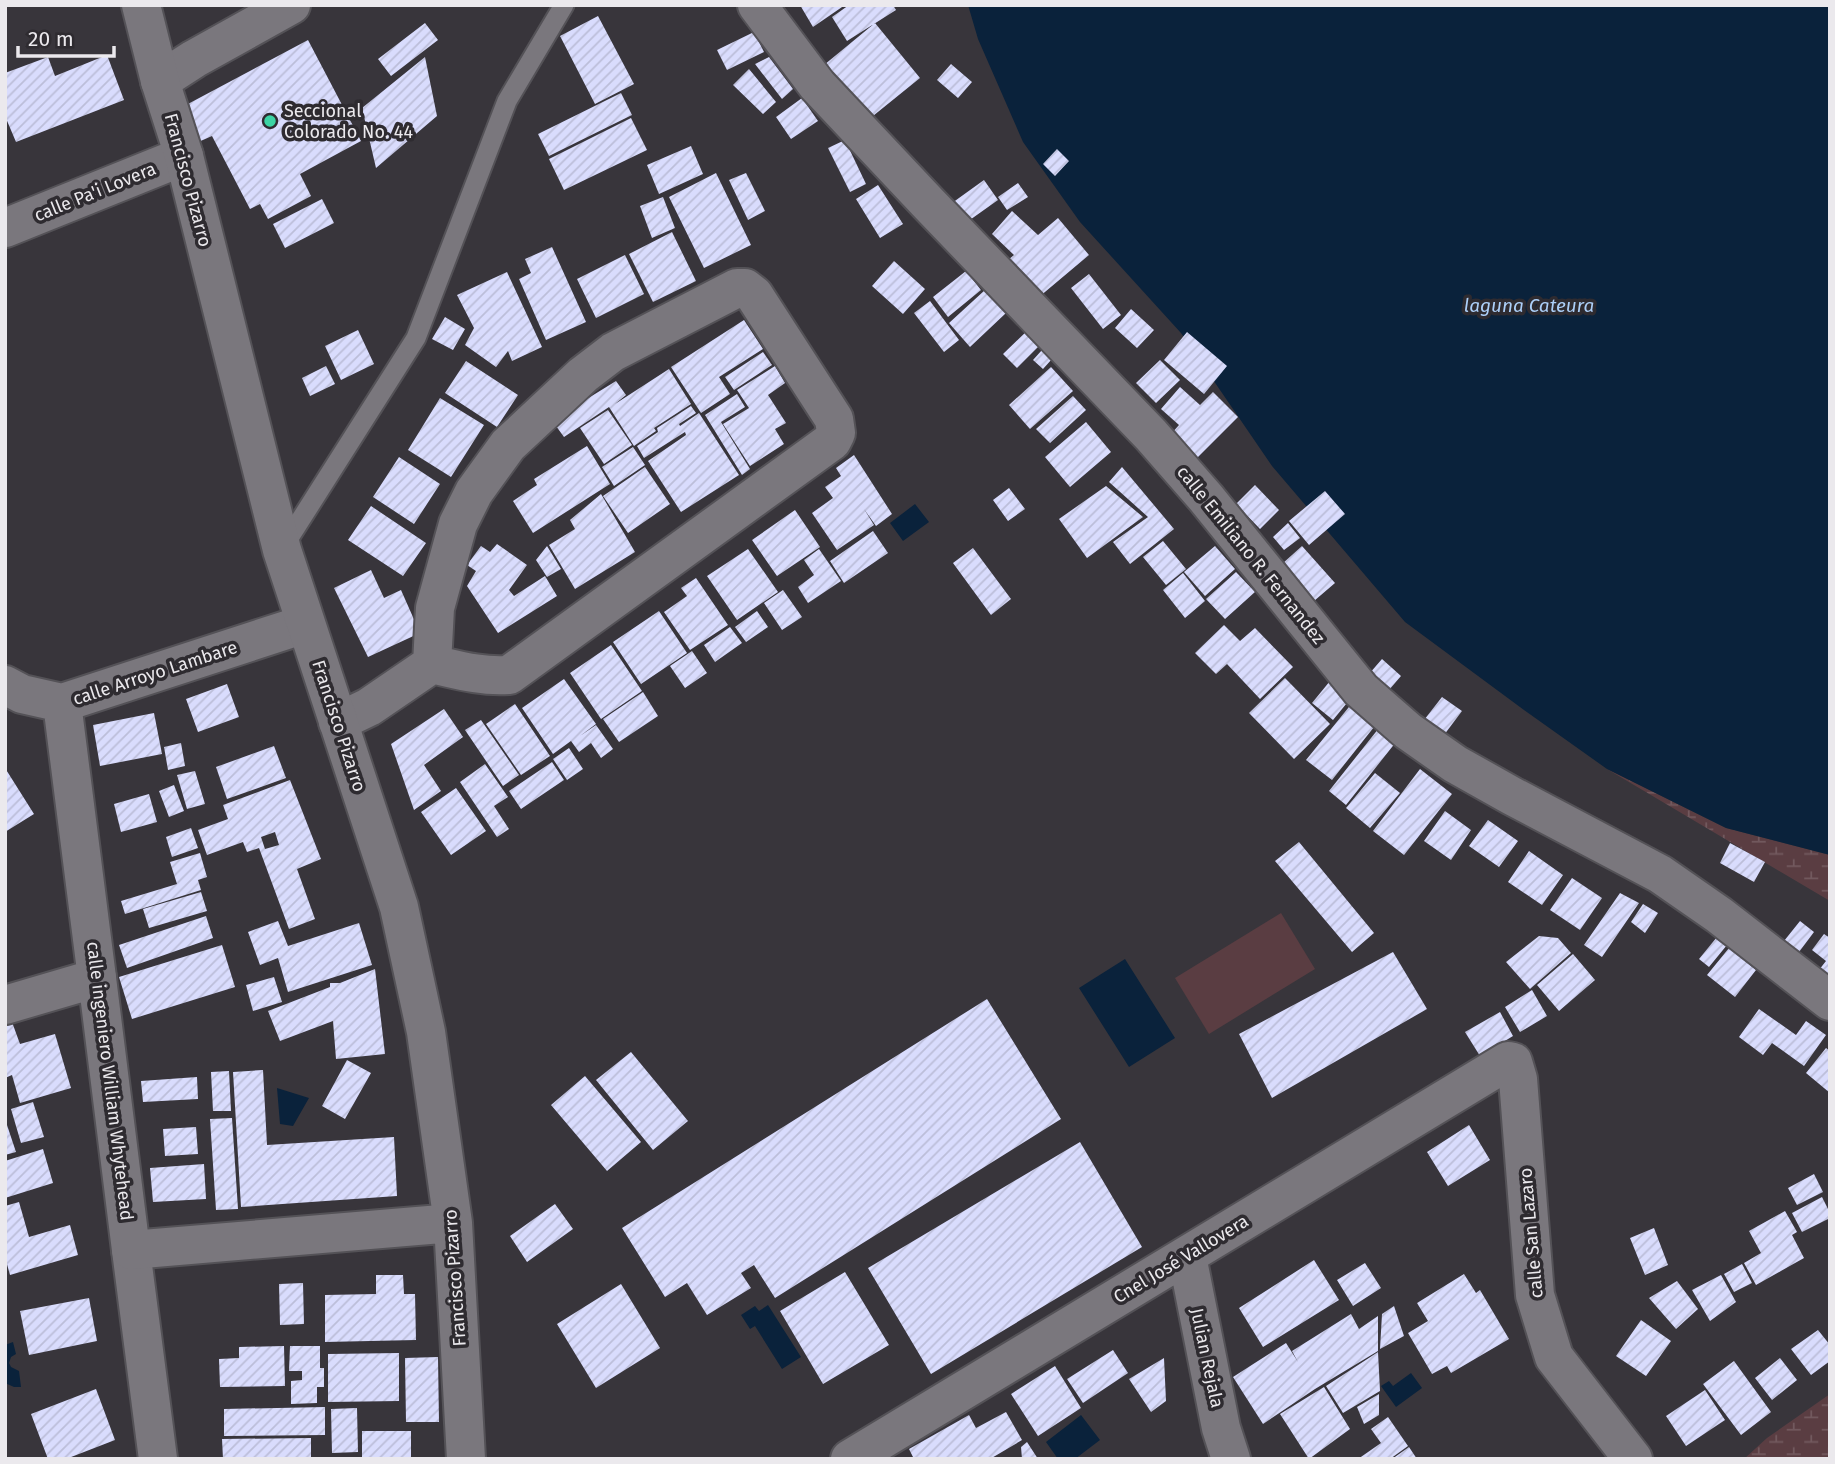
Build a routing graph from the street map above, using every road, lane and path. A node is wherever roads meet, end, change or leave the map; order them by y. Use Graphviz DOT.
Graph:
graph roads {
  1 [pos="141,5"];
  2 [pos="291,5"];
  3 [pos="564,5"];
  4 [pos="757,5"];
  5 [pos="160,81"];
  6 [pos="184,156"];
  7 [pos="5,229"];
  8 [pos="282,550"];
  9 [pos="305,624"];
  10 [pos="432,664"];
  11 [pos="5,685"];
  12 [pos="62,702"];
  13 [pos="338,722"];
  14 [pos="97,978"];
  15 [pos="1830,1001"];
  16 [pos="5,1005"];
  17 [pos="1513,1062"];
  18 [pos="453,1223"];
  19 [pos="131,1250"];
  20 [pos="1186,1256"];
  21 [pos="158,1459"];
  22 [pos="466,1459"];
  23 [pos="850,1459"];
  24 [pos="1231,1459"];
  25 [pos="1633,1459"];
  1 -- 5 [label="street, Francisco Pizarro"];
  2 -- 5 [label="street"];
  3 -- 8 [label="lane"];
  4 -- 15 [label="street, calle Emiliano R. Fernandez"];
  5 -- 6 [label="street, Francisco Pizarro"];
  6 -- 7 [label="street, calle Pa'i Lovera"];
  6 -- 8 [label="street, Francisco Pizarro"];
  8 -- 9 [label="street, Francisco Pizarro"];
  9 -- 12 [label="street, calle Arroyo Lambare"];
  9 -- 13 [label="street, Francisco Pizarro"];
  10 -- 10 [label="street"];
  10 -- 13 [label="street"];
  11 -- 12 [label="street, calle Arroyo Lambare"];
  12 -- 14 [label="street, calle ingeniero William Whytehead"];
  13 -- 18 [label="street, Francisco Pizarro"];
  14 -- 16 [label="street"];
  14 -- 19 [label="street, calle ingeniero William Whytehead"];
  17 -- 20 [label="street, Cnel José Vallovera"];
  17 -- 25 [label="street, calle San Lazaro"];
  18 -- 19 [label="street"];
  18 -- 22 [label="street, Francisco Pizarro"];
  19 -- 21 [label="street, calle ingeniero William Whytehead"];
  20 -- 23 [label="street, Cnel José Vallovera"];
  20 -- 24 [label="street, Julian Rejala"];
}
